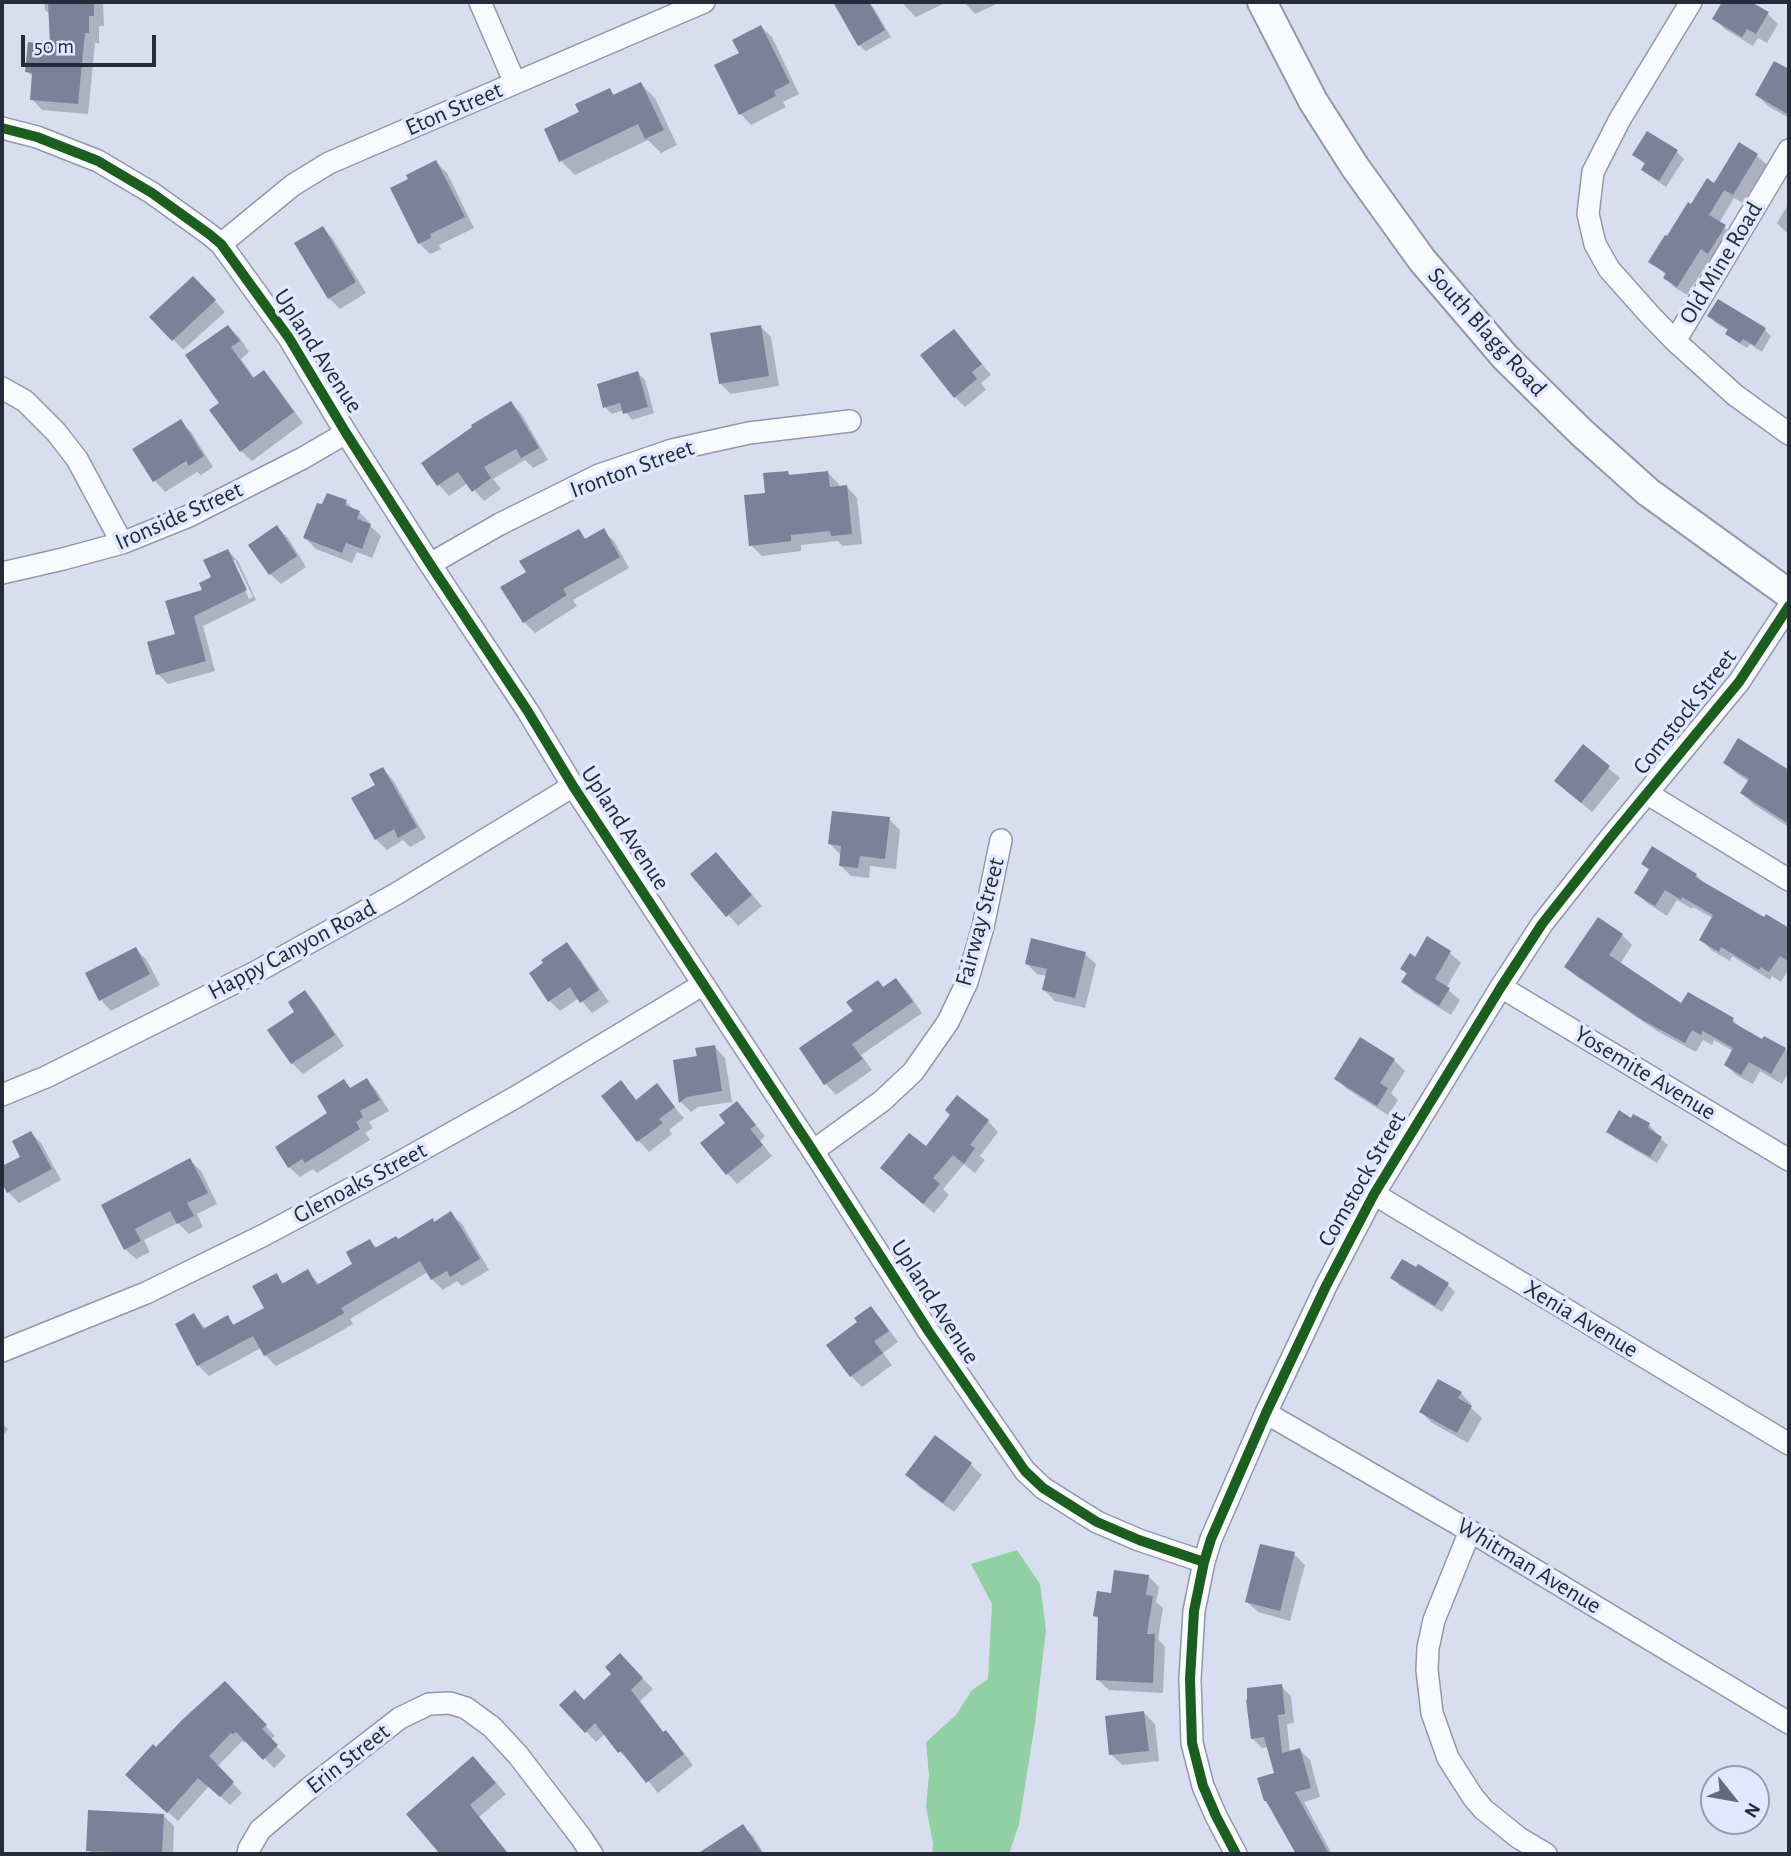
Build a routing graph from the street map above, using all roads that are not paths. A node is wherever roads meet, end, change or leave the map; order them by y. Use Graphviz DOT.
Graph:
graph roads {
  1 [pos="480,2"];
  2 [pos="704,2"];
  3 [pos="1262,2"];
  4 [pos="1691,2"];
  5 [pos="515,83"];
  6 [pos="2,128"];
  7 [pos="1789,150"];
  8 [pos="220,244"];
  9 [pos="1675,341"];
  10 [pos="2,388"];
  11 [pos="850,421"];
  12 [pos="346,433"];
  13 [pos="1789,434"];
  14 [pos="122,543"];
  15 [pos="430,564"];
  16 [pos="2,573"];
  17 [pos="1789,594"];
  18 [pos="1789,606"];
  19 [pos="573,786"];
  20 [pos="1648,794"];
  21 [pos="1001,839"];
  22 [pos="1789,880"];
  23 [pos="702,985"];
  24 [pos="1501,987"];
  25 [pos="2,1096"];
  26 [pos="813,1151"];
  27 [pos="1789,1160"];
  28 [pos="1374,1194"];
  29 [pos="2,1351"];
  30 [pos="1266,1413"];
  31 [pos="1789,1444"];
  32 [pos="1470,1531"];
  33 [pos="1204,1562"];
  34 [pos="1789,1723"];
  35 [pos="248,1852"];
  36 [pos="592,1854"];
  37 [pos="1236,1854"];
  38 [pos="1546,1854"];
  1 -- 5 [label="street"];
  2 -- 5 [label="street, Eton Street"];
  3 -- 17 [label="main road, South Blagg Road"];
  4 -- 9 [label="street"];
  5 -- 8 [label="street, Eton Street"];
  6 -- 8 [label="street, Upland Avenue"];
  7 -- 9 [label="street, Old Mine Road"];
  8 -- 12 [label="street, Upland Avenue"];
  9 -- 13 [label="street"];
  10 -- 14 [label="street"];
  11 -- 15 [label="street, Ironton Street"];
  12 -- 14 [label="street, Ironside Street"];
  12 -- 15 [label="street, Upland Avenue"];
  14 -- 16 [label="street, Ironside Street"];
  15 -- 19 [label="street, Upland Avenue"];
  18 -- 20 [label="street, Comstock Street"];
  19 -- 23 [label="street, Upland Avenue"];
  19 -- 25 [label="street, Happy Canyon Road"];
  20 -- 22 [label="street"];
  20 -- 24 [label="street, Comstock Street"];
  21 -- 26 [label="street, Fairway Street"];
  23 -- 26 [label="street, Upland Avenue"];
  23 -- 29 [label="street, Glenoaks Street"];
  24 -- 27 [label="street, Yosemite Avenue"];
  24 -- 28 [label="street, Comstock Street"];
  26 -- 33 [label="street, Upland Avenue"];
  28 -- 30 [label="street, Comstock Street"];
  28 -- 31 [label="street, Xenia Avenue"];
  30 -- 32 [label="street, Whitman Avenue"];
  30 -- 33 [label="street, Comstock Street"];
  32 -- 34 [label="street, Whitman Avenue"];
  32 -- 38 [label="street"];
  33 -- 37 [label="street, Comstock Street"];
  35 -- 36 [label="street, Erin Street"];
}
